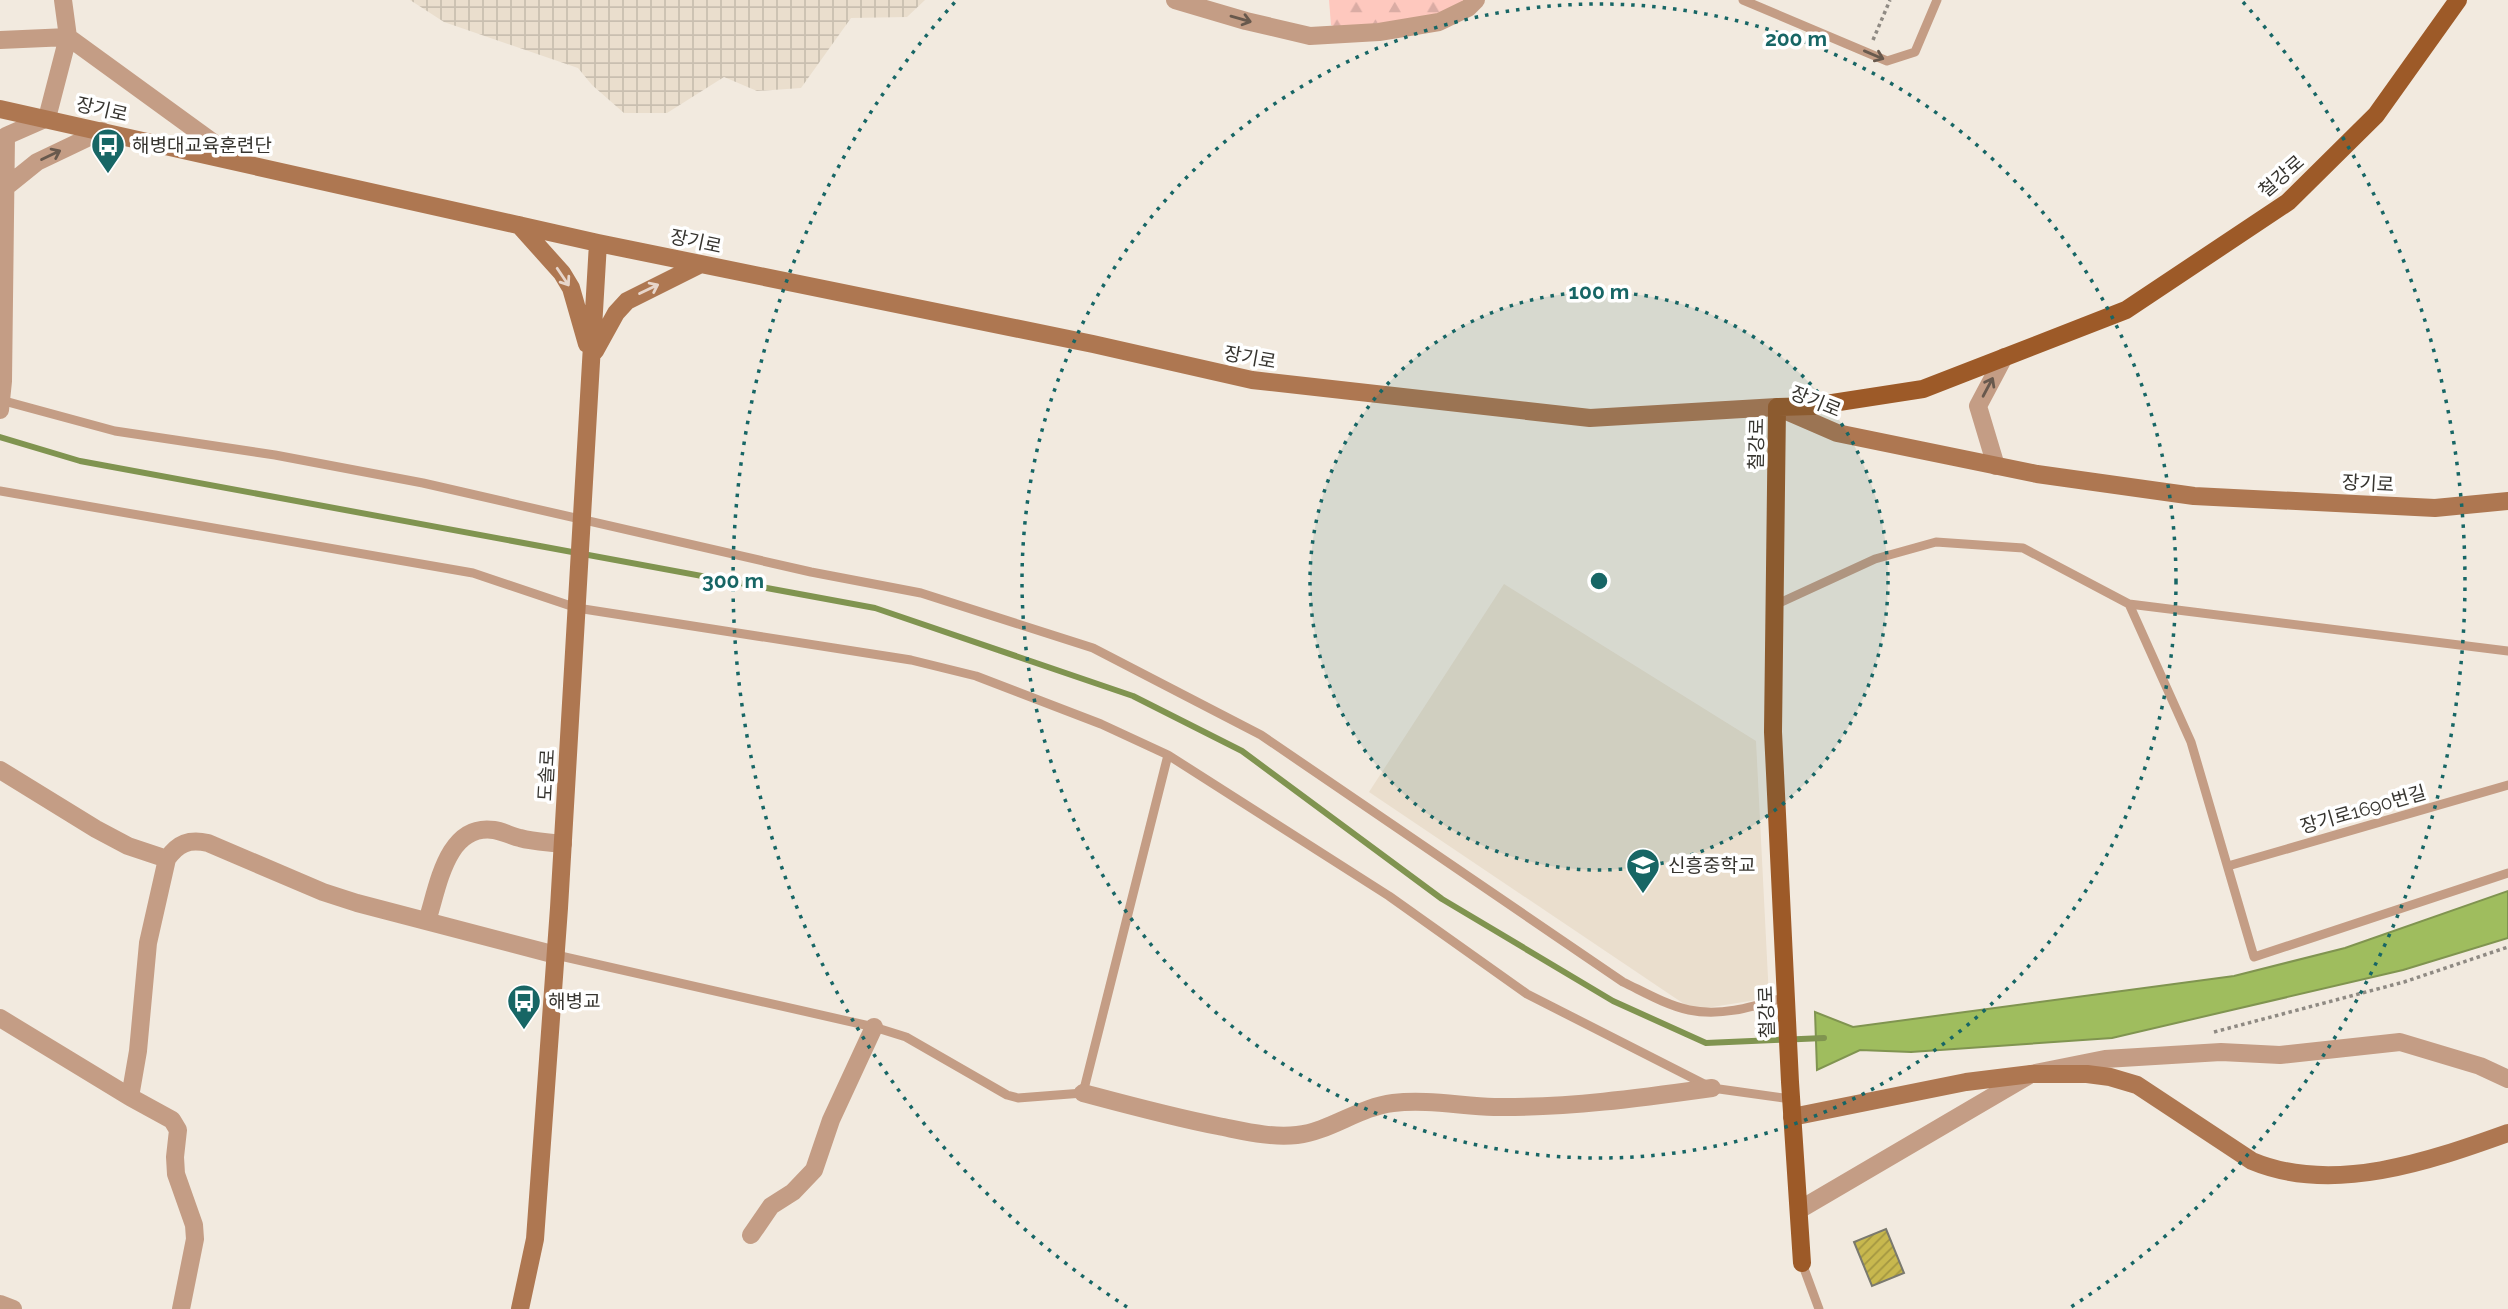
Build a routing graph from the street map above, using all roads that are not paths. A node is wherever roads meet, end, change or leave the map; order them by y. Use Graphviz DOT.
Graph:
graph roads {
  1 [pos="63,0"];
  2 [pos="1175,0"];
  3 [pos="1475,0"];
  4 [pos="1743,0"];
  5 [pos="1937,0"];
  6 [pos="2458,0"];
  7 [pos="68,37"];
  8 [pos="0,40"];
  9 [pos="0,109"];
  10 [pos="47,118"];
  11 [pos="102,131"];
  12 [pos="240,162"];
  13 [pos="6,187"];
  14 [pos="519,225"];
  15 [pos="598,243"];
  16 [pos="701,264"];
  17 [pos="591,357"];
  18 [pos="2004,357"];
  19 [pos="1,405"];
  20 [pos="1777,407"];
  21 [pos="1996,466"];
  22 [pos="0,491"];
  23 [pos="2508,501"];
  24 [pos="583,525"];
  25 [pos="578,599"];
  26 [pos="2129,604"];
  27 [pos="1775,605"];
  28 [pos="2508,651"];
  29 [pos="1168,755"];
  30 [pos="0,770"];
  31 [pos="2508,785"];
  32 [pos="563,844"];
  33 [pos="167,859"];
  34 [pos="2228,866"];
  35 [pos="2508,873"];
  36 [pos="427,921"];
  37 [pos="556,955"];
  38 [pos="1787,1001"];
  39 [pos="0,1018"];
  40 [pos="874,1027"];
  41 [pos="2031,1074"];
  42 [pos="2508,1079"];
  43 [pos="1712,1088"];
  44 [pos="1790,1090"];
  45 [pos="1083,1093"];
  46 [pos="130,1097"];
  47 [pos="1792,1118"];
  48 [pos="2508,1133"];
  49 [pos="1799,1210"];
  50 [pos="751,1235"];
  51 [pos="1802,1263"];
  52 [pos="0,1304"];
  53 [pos="13,1309"];
  54 [pos="181,1309"];
  55 [pos="520,1309"];
  56 [pos="1819,1309"];
  1 -- 7 [label="street"];
  2 -- 3 [label="street, one-way"];
  4 -- 5 [label="lane, one-way"];
  6 -- 18 [label="main road, 철강로"];
  7 -- 8 [label="street"];
  7 -- 10 [label="street"];
  7 -- 12 [label="street"];
  9 -- 10 [label="main road, 장기로"];
  10 -- 11 [label="main road, 장기로"];
  10 -- 13 [label="street"];
  11 -- 12 [label="main road, 장기로"];
  13 -- 11 [label="street, one-way"];
  12 -- 14 [label="main road, 장기로"];
  13 -- 19 [label="street"];
  14 -- 15 [label="main road, 장기로"];
  14 -- 17 [label="main road, one-way"];
  15 -- 16 [label="main road, 장기로"];
  15 -- 17 [label="main road, 도솔로"];
  17 -- 16 [label="main road, one-way"];
  16 -- 20 [label="main road, 장기로"];
  17 -- 24 [label="main road, 도솔로"];
  18 -- 20 [label="main road, 철강로"];
  21 -- 18 [label="street, one-way"];
  19 -- 24 [label="lane"];
  20 -- 21 [label="main road, 장기로"];
  20 -- 27 [label="main road, 철강로"];
  21 -- 23 [label="main road, 장기로"];
  22 -- 25 [label="lane"];
  24 -- 25 [label="main road, 도솔로"];
  24 -- 38 [label="lane"];
  25 -- 29 [label="lane"];
  25 -- 32 [label="main road, 도솔로"];
  26 -- 27 [label="lane"];
  26 -- 28 [label="lane"];
  26 -- 34 [label="lane"];
  27 -- 38 [label="main road, 철강로"];
  29 -- 43 [label="lane"];
  29 -- 45 [label="lane"];
  30 -- 33 [label="street"];
  31 -- 34 [label="lane, 장기로1690번길"];
  32 -- 36 [label="street"];
  32 -- 37 [label="main road, 도솔로"];
  33 -- 36 [label="street"];
  33 -- 46 [label="street"];
  34 -- 35 [label="lane"];
  36 -- 37 [label="street"];
  37 -- 40 [label="lane"];
  37 -- 55 [label="main road, 도솔로"];
  38 -- 44 [label="main road, 철강로"];
  39 -- 46 [label="street"];
  40 -- 45 [label="lane"];
  40 -- 50 [label="street"];
  41 -- 42 [label="street"];
  41 -- 47 [label="main road"];
  41 -- 48 [label="main road"];
  41 -- 49 [label="street"];
  43 -- 44 [label="lane"];
  43 -- 45 [label="street"];
  44 -- 47 [label="main road, 철강로"];
  46 -- 54 [label="street"];
  47 -- 49 [label="main road, 철강로"];
  49 -- 51 [label="main road, 철강로"];
  51 -- 56 [label="lane"];
  52 -- 53 [label="street"];
}
